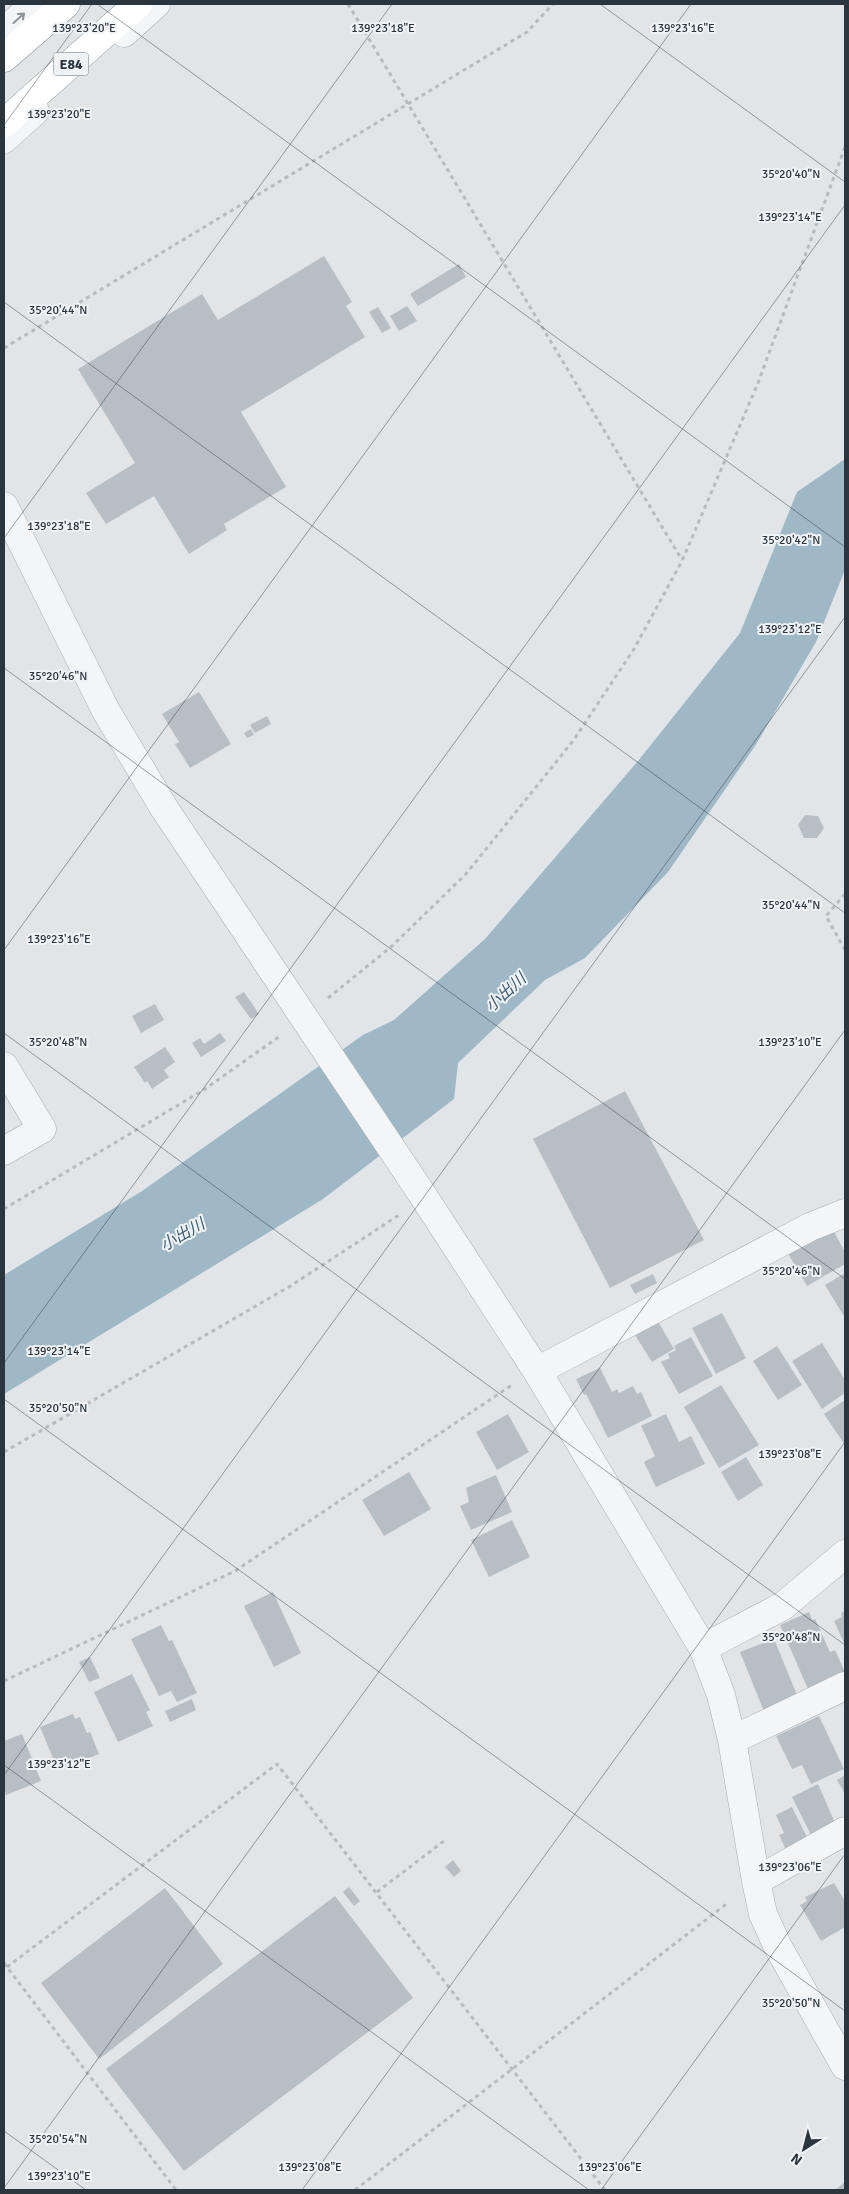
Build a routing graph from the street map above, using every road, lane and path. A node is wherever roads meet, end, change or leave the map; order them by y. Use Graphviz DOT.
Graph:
graph roads {
  1 [pos="35,4"];
  2 [pos="66,4"];
  3 [pos="138,4"];
  4 [pos="156,4"];
  5 [pos="348,4"];
  6 [pos="553,4"];
  7 [pos="4,31"];
  8 [pos="4,58"];
  9 [pos="406,103"];
  10 [pos="4,123"];
  11 [pos="4,139"];
  12 [pos="845,147"];
  13 [pos="4,348"];
  14 [pos="4,506"];
  15 [pos="682,561"];
  16 [pos="845,894"];
  17 [pos="845,950"];
  18 [pos="305,1018"];
  19 [pos="4,1066"];
  20 [pos="4,1151"];
  21 [pos="423,1196"];
  22 [pos="4,1208"];
  23 [pos="845,1213"];
  24 [pos="537,1371"];
  25 [pos="4,1452"];
  26 [pos="845,1554"];
  27 [pos="703,1648"];
  28 [pos="4,1681"];
  29 [pos="845,1686"];
  30 [pos="732,1740"];
  31 [pos="845,1831"];
  32 [pos="444,1841"];
  33 [pos="756,1881"];
  34 [pos="377,1892"];
  35 [pos="4,1963"];
  36 [pos="7,1967"];
  37 [pos="845,2066"];
  38 [pos="512,2071"];
  39 [pos="176,2190"];
  40 [pos="355,2190"];
  41 [pos="604,2190"];
  7 -- 1 [label="street, one-way"];
  2 -- 8 [label="highway"];
  3 -- 10 [label="highway, E84"];
  4 -- 11 [label="street"];
  5 -- 9 [label="path"];
  6 -- 9 [label="path"];
  9 -- 13 [label="path"];
  9 -- 15 [label="path"];
  12 -- 15 [label="path"];
  14 -- 18 [label="street"];
  15 -- 18 [label="path"];
  16 -- 17 [label="path"];
  18 -- 21 [label="street"];
  18 -- 22 [label="path"];
  19 -- 20 [label="street"];
  21 -- 24 [label="street"];
  21 -- 25 [label="path"];
  23 -- 24 [label="street"];
  24 -- 27 [label="street"];
  24 -- 28 [label="path"];
  26 -- 27 [label="street"];
  27 -- 30 [label="street"];
  29 -- 30 [label="street"];
  30 -- 33 [label="street"];
  31 -- 33 [label="street"];
  32 -- 34 [label="path"];
  33 -- 37 [label="street"];
  33 -- 38 [label="path"];
  34 -- 36 [label="path"];
  34 -- 38 [label="path"];
  35 -- 36 [label="path"];
  36 -- 39 [label="path"];
  38 -- 40 [label="path"];
  38 -- 41 [label="path"];
}
